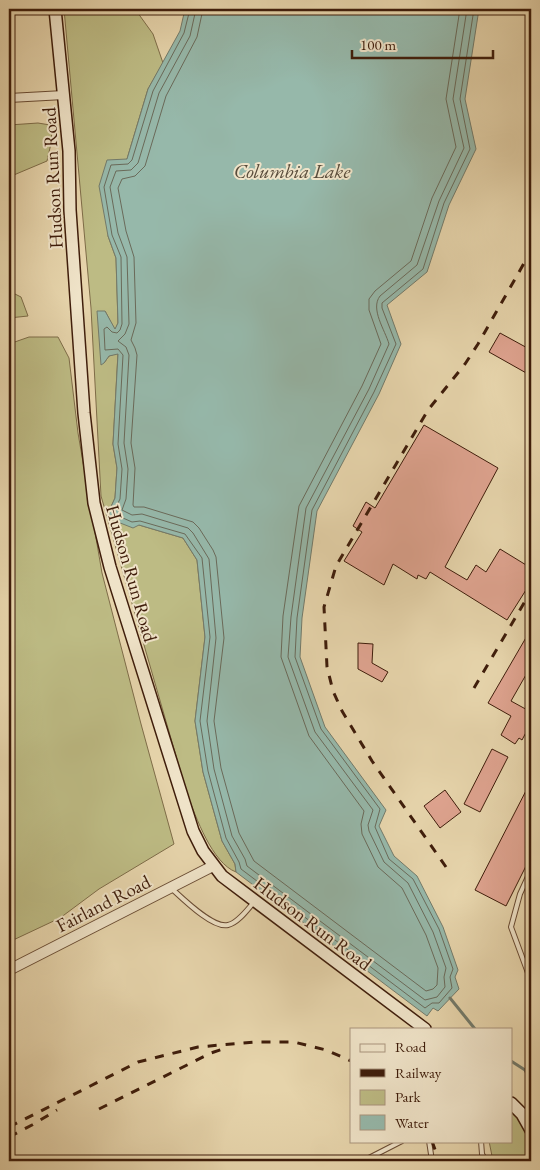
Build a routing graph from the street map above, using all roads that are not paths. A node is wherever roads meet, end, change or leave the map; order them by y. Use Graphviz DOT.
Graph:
graph roads {
  1 [pos="55,9"];
  2 [pos="64,95"];
  3 [pos="9,98"];
  4 [pos="213,866"];
  5 [pos="531,870"];
  6 [pos="171,888"];
  7 [pos="256,901"];
  8 [pos="9,970"];
  9 [pos="531,981"];
  10 [pos="425,1028"];
  11 [pos="512,1104"];
  12 [pos="531,1130"];
  13 [pos="400,1142"];
  14 [pos="429,1142"];
  15 [pos="481,1142"];
  16 [pos="363,1161"];
  17 [pos="432,1161"];
  18 [pos="486,1161"];
  1 -- 2 [label="main road, Hudson Run Road"];
  2 -- 3 [label="street"];
  2 -- 4 [label="main road, Hudson Run Road"];
  4 -- 6 [label="street, Fairland Road"];
  4 -- 7 [label="main road, Hudson Run Road"];
  5 -- 9 [label="lane"];
  6 -- 7 [label="lane"];
  6 -- 8 [label="street, Fairland Road"];
  7 -- 10 [label="main road, Hudson Run Road"];
  11 -- 12 [label="main road"];
  13 -- 16 [label="lane"];
  14 -- 17 [label="lane"];
  15 -- 18 [label="lane"];
}
